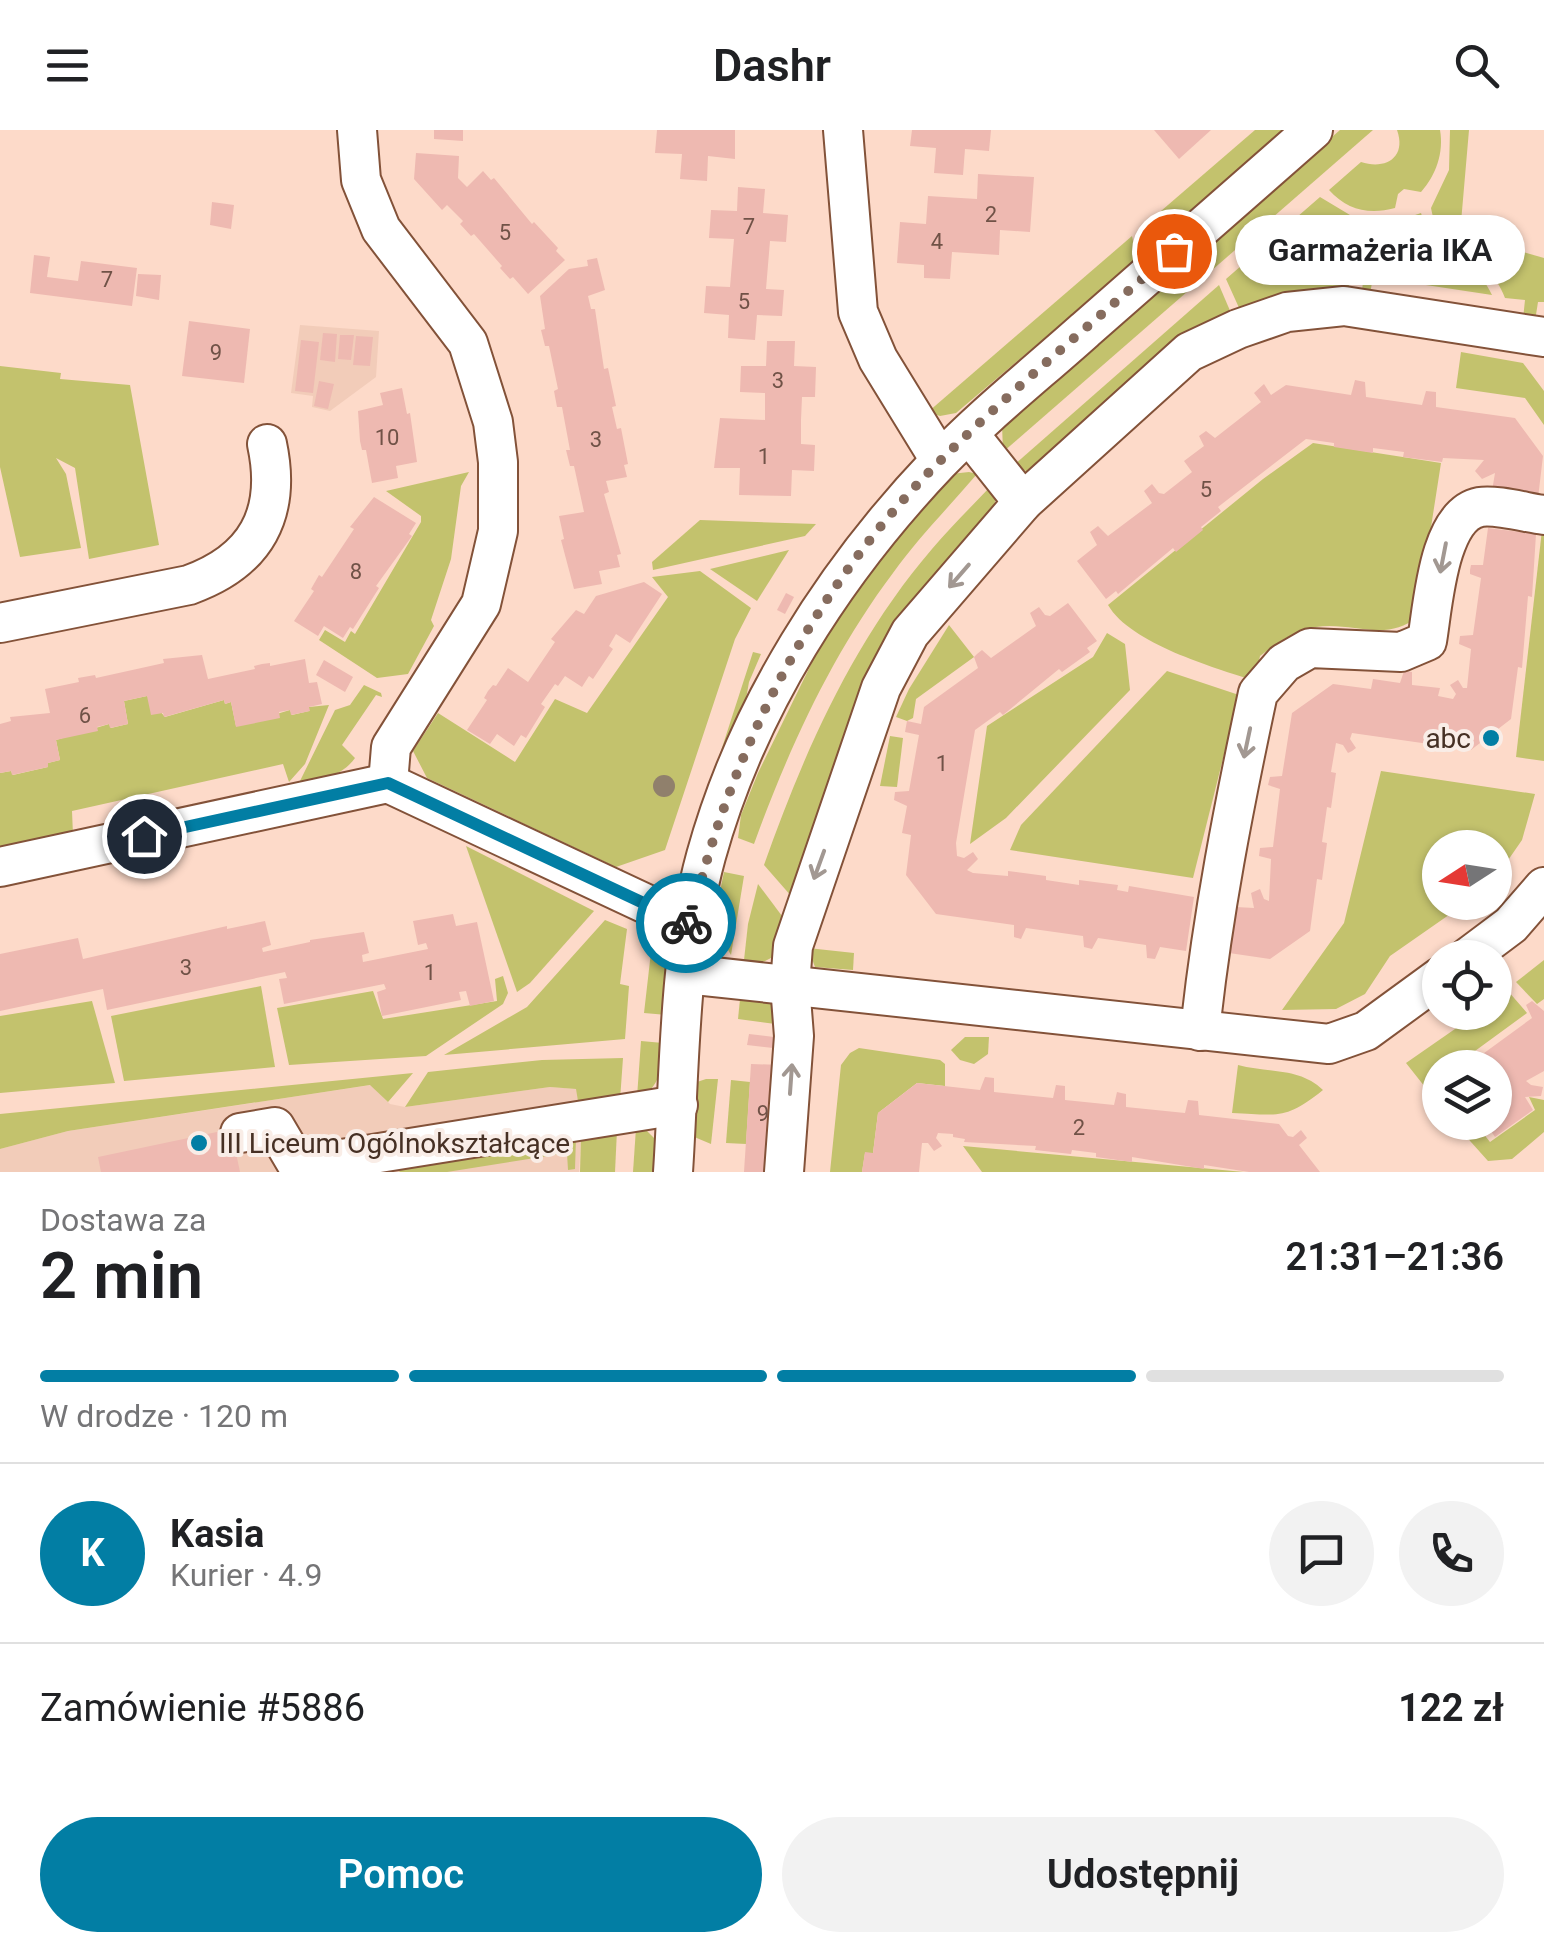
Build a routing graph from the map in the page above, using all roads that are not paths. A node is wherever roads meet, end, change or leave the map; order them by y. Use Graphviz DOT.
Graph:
graph roads {
  1 [pos="358,130"];
  2 [pos="843,130"];
  3 [pos="1313,130"];
  4 [pos="1544,337"];
  5 [pos="969,434"];
  6 [pos="267,444"];
  7 [pos="940,460"];
  8 [pos="1023,502"];
  9 [pos="1544,516"];
  10 [pos="0,623"];
  11 [pos="388,783"];
  12 [pos="0,867"];
  13 [pos="1544,887"];
  14 [pos="690,925"];
  15 [pos="1492,940"];
  16 [pos="686,974"];
  17 [pos="790,985"];
  18 [pos="1422,990"];
  19 [pos="1200,1030"];
  20 [pos="678,1105"];
  21 [pos="240,1133"];
  22 [pos="381,1162"];
  23 [pos="673,1172"];
  24 [pos="784,1172"];
  1 -- 11 [label="street"];
  2 -- 7 [label="street"];
  3 -- 5 [label="street"];
  4 -- 8 [label="street"];
  5 -- 7 [label="street"];
  5 -- 8 [label="street"];
  6 -- 10 [label="street"];
  7 -- 14 [label="street"];
  8 -- 17 [label="street, one-way"];
  9 -- 19 [label="street, one-way"];
  11 -- 12 [label="street"];
  11 -- 14 [label="street"];
  13 -- 15 [label="street"];
  14 -- 16 [label="street"];
  16 -- 17 [label="street"];
  16 -- 20 [label="street"];
  17 -- 19 [label="street"];
  24 -- 17 [label="street, one-way"];
  18 -- 19 [label="street"];
  20 -- 22 [label="street"];
  20 -- 23 [label="street"];
  21 -- 22 [label="street"];
}
